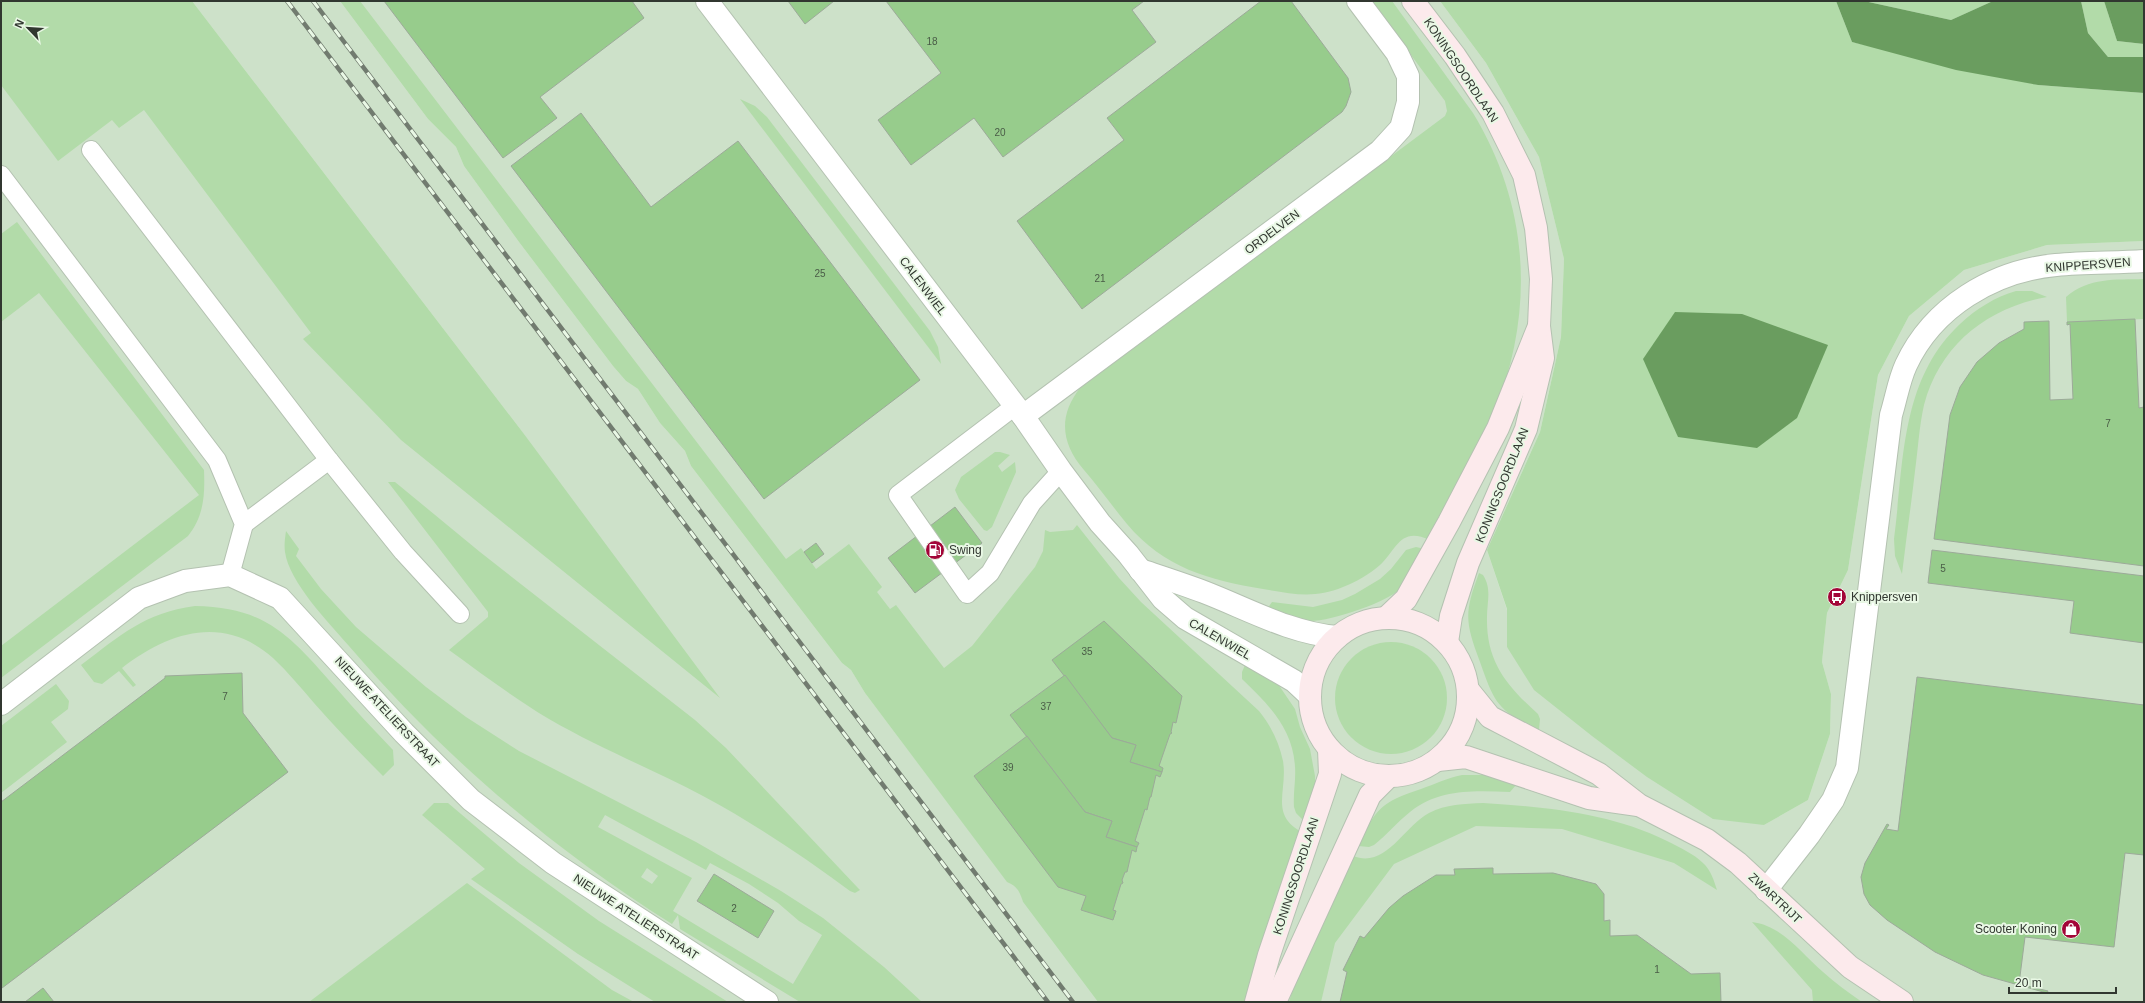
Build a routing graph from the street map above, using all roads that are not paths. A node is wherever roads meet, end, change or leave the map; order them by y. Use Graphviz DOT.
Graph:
graph roads {
  1 [pos="707,1"];
  2 [pos="1358,1"];
  3 [pos="1414,1"];
  4 [pos="91,150"];
  5 [pos="1,175"];
  6 [pos="2144,262"];
  7 [pos="1539,326"];
  8 [pos="1019,411"];
  9 [pos="329,460"];
  10 [pos="1061,471"];
  11 [pos="244,524"];
  12 [pos="1140,570"];
  13 [pos="230,575"];
  14 [pos="460,614"];
  15 [pos="1387,618"];
  16 [pos="1337,637"];
  17 [pos="1447,642"];
  18 [pos="1469,691"];
  19 [pos="1310,696"];
  20 [pos="1,704"];
  21 [pos="1329,749"];
  22 [pos="1438,760"];
  23 [pos="1388,776"];
  24 [pos="1639,806"];
  25 [pos="1766,890"];
  26 [pos="767,1002"];
  27 [pos="1256,1002"];
  28 [pos="1275,1002"];
  29 [pos="1902,1002"];
  1 -- 8 [label="street, CALENWIEL"];
  2 -- 8 [label="street, ORDELVEN"];
  3 -- 7 [label="street, KONINGSOORDLAAN"];
  4 -- 9 [label="lane"];
  5 -- 11 [label="lane"];
  6 -- 25 [label="street, KNIPPERSVEN"];
  7 -- 15 [label="street, KONINGSOORDLAAN"];
  7 -- 17 [label="street, KONINGSOORDLAAN"];
  8 -- 10 [label="street, CALENWIEL"];
  8 -- 10 [label="lane"];
  9 -- 11 [label="lane"];
  9 -- 14 [label="lane"];
  10 -- 12 [label="street, CALENWIEL"];
  11 -- 13 [label="lane"];
  12 -- 16 [label="street"];
  12 -- 19 [label="street, CALENWIEL"];
  13 -- 20 [label="street"];
  13 -- 26 [label="street, NIEUWE ATELIERSTRAAT"];
  15 -- 16 [label="street"];
  15 -- 17 [label="street"];
  16 -- 19 [label="street"];
  17 -- 18 [label="street"];
  18 -- 22 [label="street"];
  18 -- 24 [label="street, ZWARTRIJT"];
  19 -- 21 [label="street"];
  21 -- 23 [label="street"];
  21 -- 27 [label="street, KONINGSOORDLAAN"];
  22 -- 23 [label="street"];
  22 -- 24 [label="street, ZWARTRIJT"];
  23 -- 28 [label="street"];
  24 -- 25 [label="street, ZWARTRIJT"];
  25 -- 29 [label="street, ZWARTRIJT"];
}
